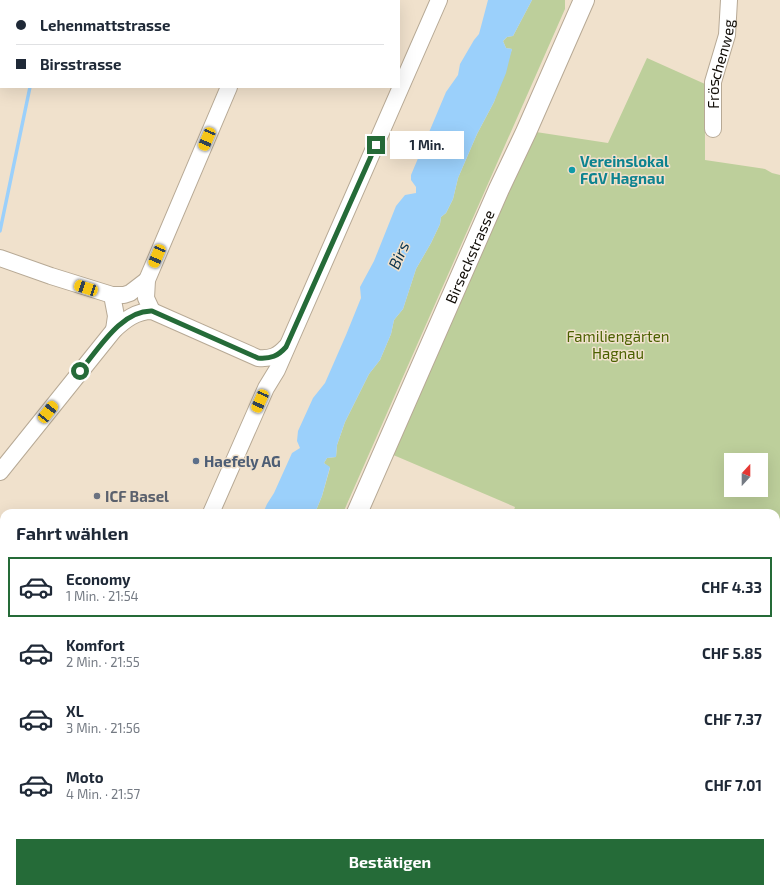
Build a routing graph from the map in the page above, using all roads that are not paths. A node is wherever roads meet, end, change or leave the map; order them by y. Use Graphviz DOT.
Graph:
graph roads {
  1 [pos="439,0"];
  2 [pos="584,0"];
  3 [pos="729,0"];
  4 [pos="229,88"];
  5 [pos="713,129"];
  6 [pos="2,258"];
  7 [pos="147,280"];
  8 [pos="112,295"];
  9 [pos="152,311"];
  10 [pos="114,330"];
  11 [pos="286,347"];
  12 [pos="258,358"];
  13 [pos="266,388"];
  14 [pos="2,465"];
  15 [pos="213,509"];
  16 [pos="359,509"];
  1 -- 11 [label="street"];
  2 -- 16 [label="main road, Birseckstrasse"];
  3 -- 5 [label="street, Fröschenweg"];
  4 -- 7 [label="street"];
  6 -- 8 [label="street"];
  7 -- 8 [label="street"];
  7 -- 9 [label="street"];
  8 -- 10 [label="street"];
  9 -- 10 [label="street"];
  9 -- 12 [label="street"];
  10 -- 14 [label="street"];
  11 -- 12 [label="street"];
  11 -- 13 [label="street"];
  12 -- 13 [label="street"];
  13 -- 15 [label="street"];
}
